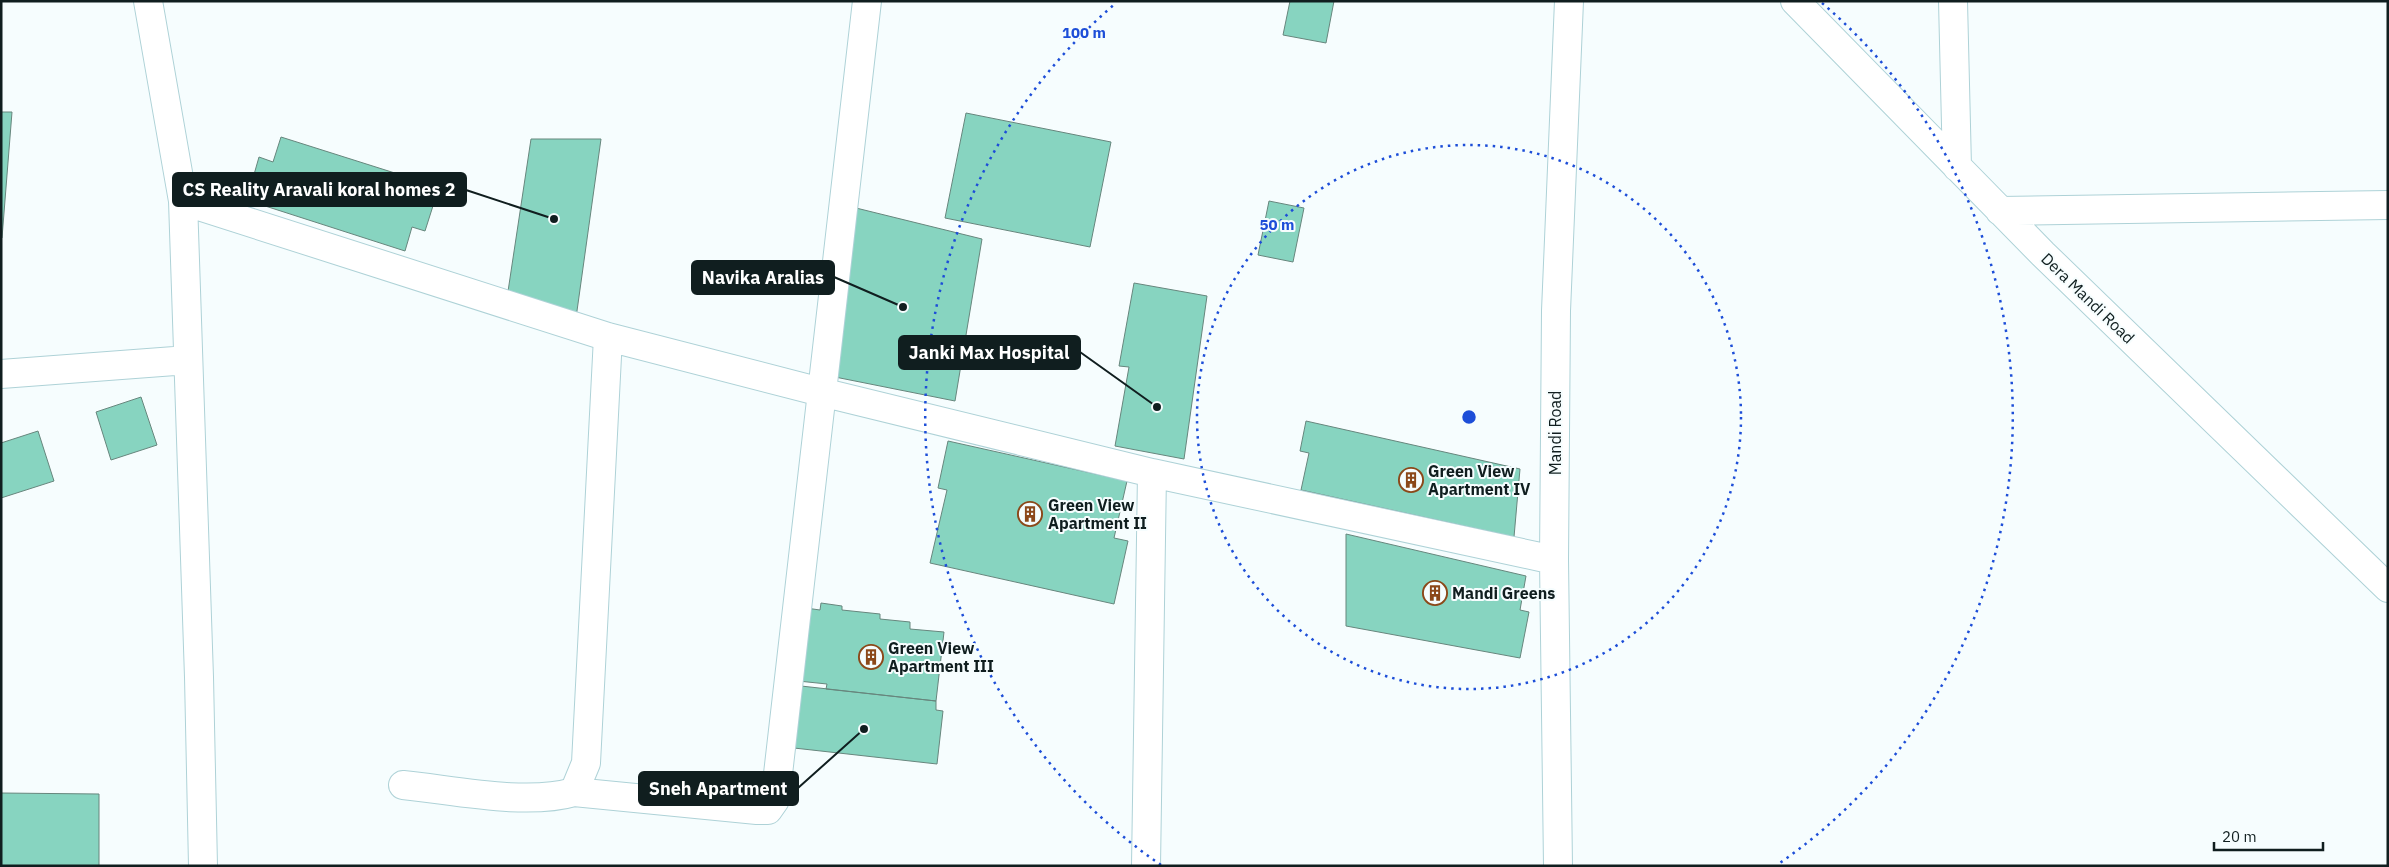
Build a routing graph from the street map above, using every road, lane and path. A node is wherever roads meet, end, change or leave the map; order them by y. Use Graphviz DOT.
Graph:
graph roads {
  1 [pos="148,1"];
  2 [pos="867,1"];
  3 [pos="1569,1"];
  4 [pos="1795,1"];
  5 [pos="1953,1"];
  6 [pos="1957,168"];
  7 [pos="183,201"];
  8 [pos="2388,205"];
  9 [pos="2000,211"];
  10 [pos="608,337"];
  11 [pos="188,360"];
  12 [pos="1,374"];
  13 [pos="821,392"];
  14 [pos="1152,473"];
  15 [pos="1554,560"];
  16 [pos="2388,588"];
  17 [pos="403,785"];
  18 [pos="574,792"];
  19 [pos="203,866"];
  20 [pos="1146,866"];
  21 [pos="1558,866"];
  1 -- 7 [label="street"];
  2 -- 13 [label="street"];
  3 -- 15 [label="street, Mandi Road"];
  4 -- 6 [label="street, Dera Mandi Road"];
  5 -- 6 [label="street"];
  6 -- 9 [label="street, Dera Mandi Road"];
  7 -- 10 [label="street"];
  7 -- 11 [label="street"];
  8 -- 9 [label="street"];
  9 -- 16 [label="street, Dera Mandi Road"];
  10 -- 13 [label="street"];
  10 -- 18 [label="street"];
  11 -- 12 [label="street"];
  11 -- 19 [label="street"];
  13 -- 14 [label="street"];
  13 -- 18 [label="street"];
  14 -- 15 [label="street"];
  14 -- 20 [label="street"];
  15 -- 21 [label="street, Mandi Road"];
  17 -- 18 [label="street"];
}
